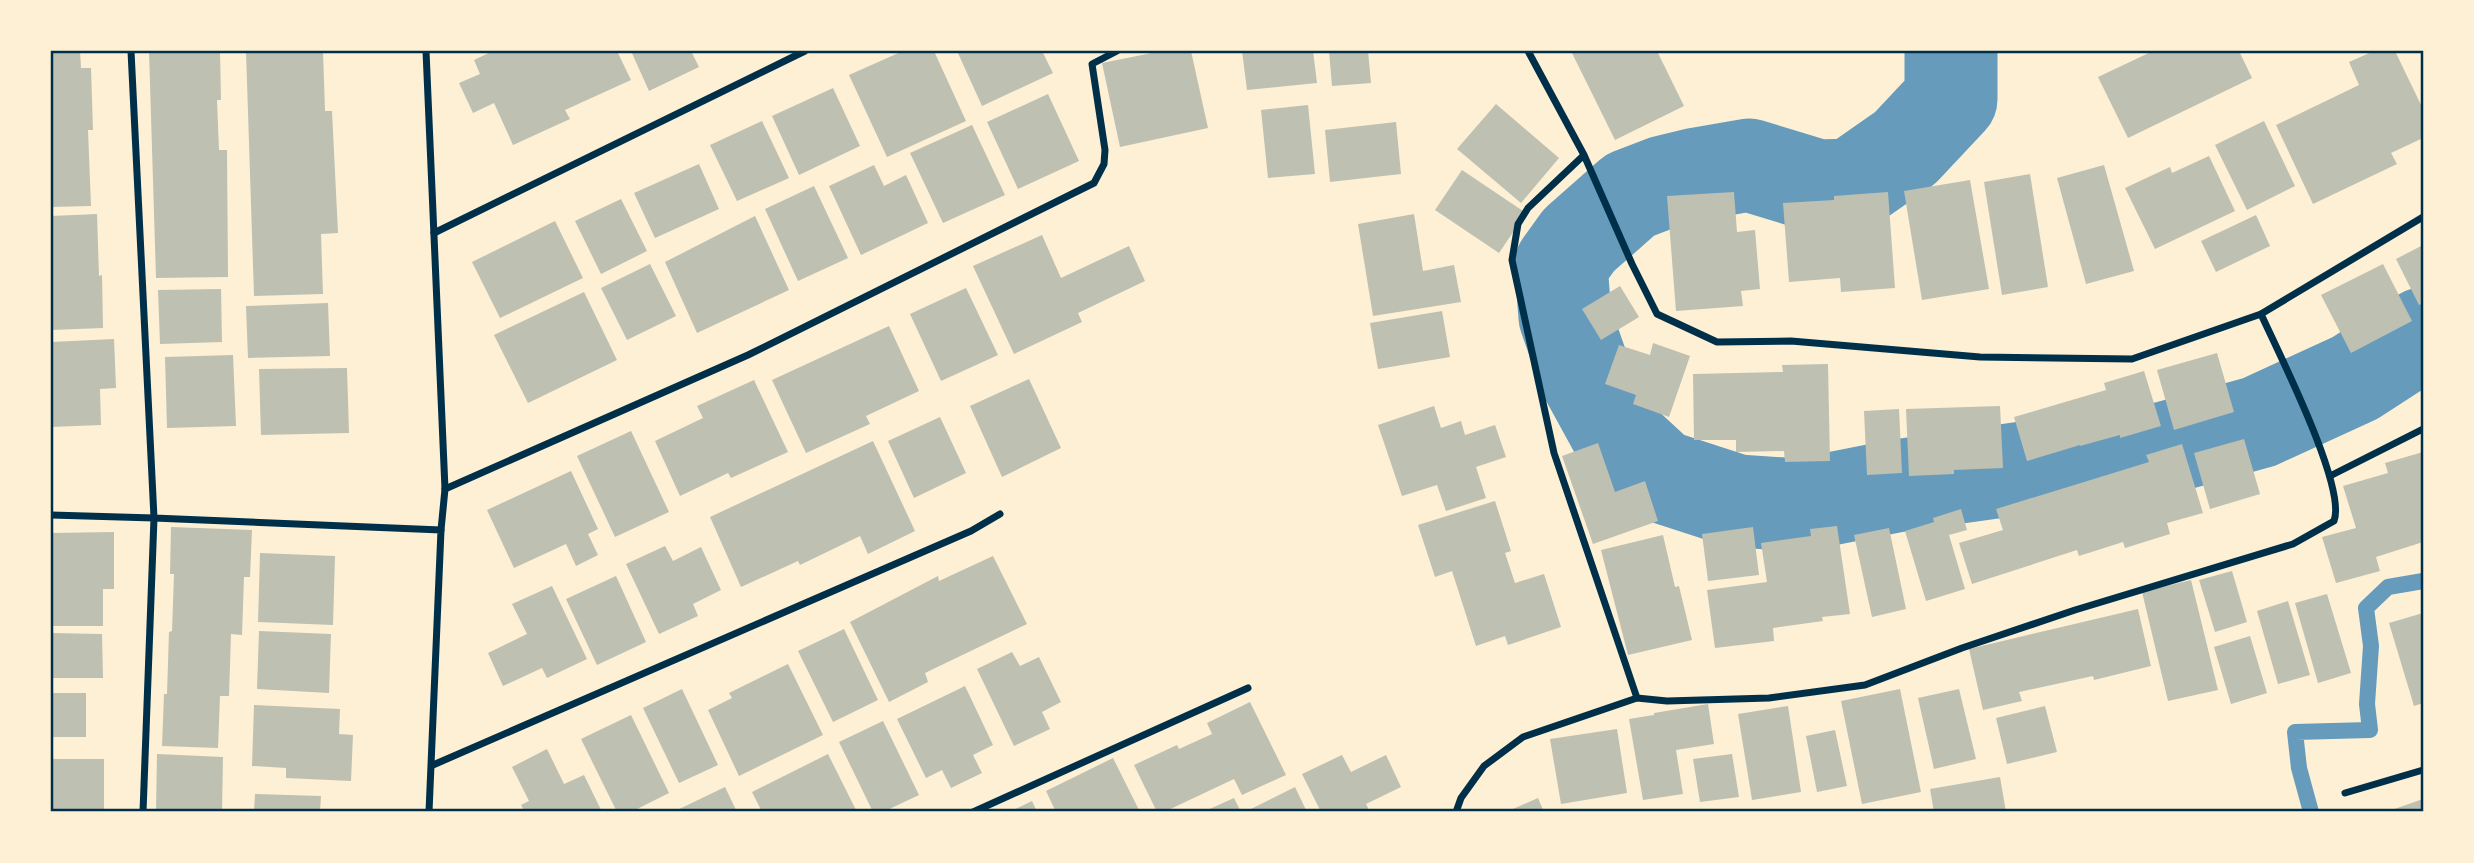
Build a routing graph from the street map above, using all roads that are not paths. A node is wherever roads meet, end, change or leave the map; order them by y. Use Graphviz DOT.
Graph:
graph roads {
  1 [pos="131,51"];
  2 [pos="426,51"];
  3 [pos="806,51"];
  4 [pos="1117,51"];
  5 [pos="1528,51"];
  6 [pos="1584,155"];
  7 [pos="2423,217"];
  8 [pos="434,233"];
  9 [pos="2261,314"];
  10 [pos="2423,429"];
  11 [pos="2330,476"];
  12 [pos="445,489"];
  13 [pos="1000,514"];
  14 [pos="51,515"];
  15 [pos="154,518"];
  16 [pos="441,530"];
  17 [pos="1248,688"];
  18 [pos="1637,698"];
  19 [pos="433,765"];
  20 [pos="2423,770"];
  21 [pos="2345,793"];
  22 [pos="143,812"];
  23 [pos="429,812"];
  24 [pos="972,812"];
  25 [pos="1456,812"];
  1 -- 15 [label="street"];
  2 -- 8 [label="street"];
  3 -- 8 [label="street"];
  4 -- 12 [label="street"];
  5 -- 6 [label="street"];
  6 -- 9 [label="street"];
  6 -- 18 [label="street"];
  7 -- 9 [label="street"];
  8 -- 12 [label="street"];
  9 -- 11 [label="street"];
  10 -- 11 [label="street"];
  11 -- 18 [label="street"];
  12 -- 16 [label="street"];
  13 -- 19 [label="street"];
  14 -- 15 [label="street"];
  15 -- 16 [label="street"];
  15 -- 22 [label="street"];
  16 -- 19 [label="street"];
  17 -- 24 [label="street"];
  18 -- 25 [label="street"];
  19 -- 23 [label="street"];
  20 -- 21 [label="street"];
}
